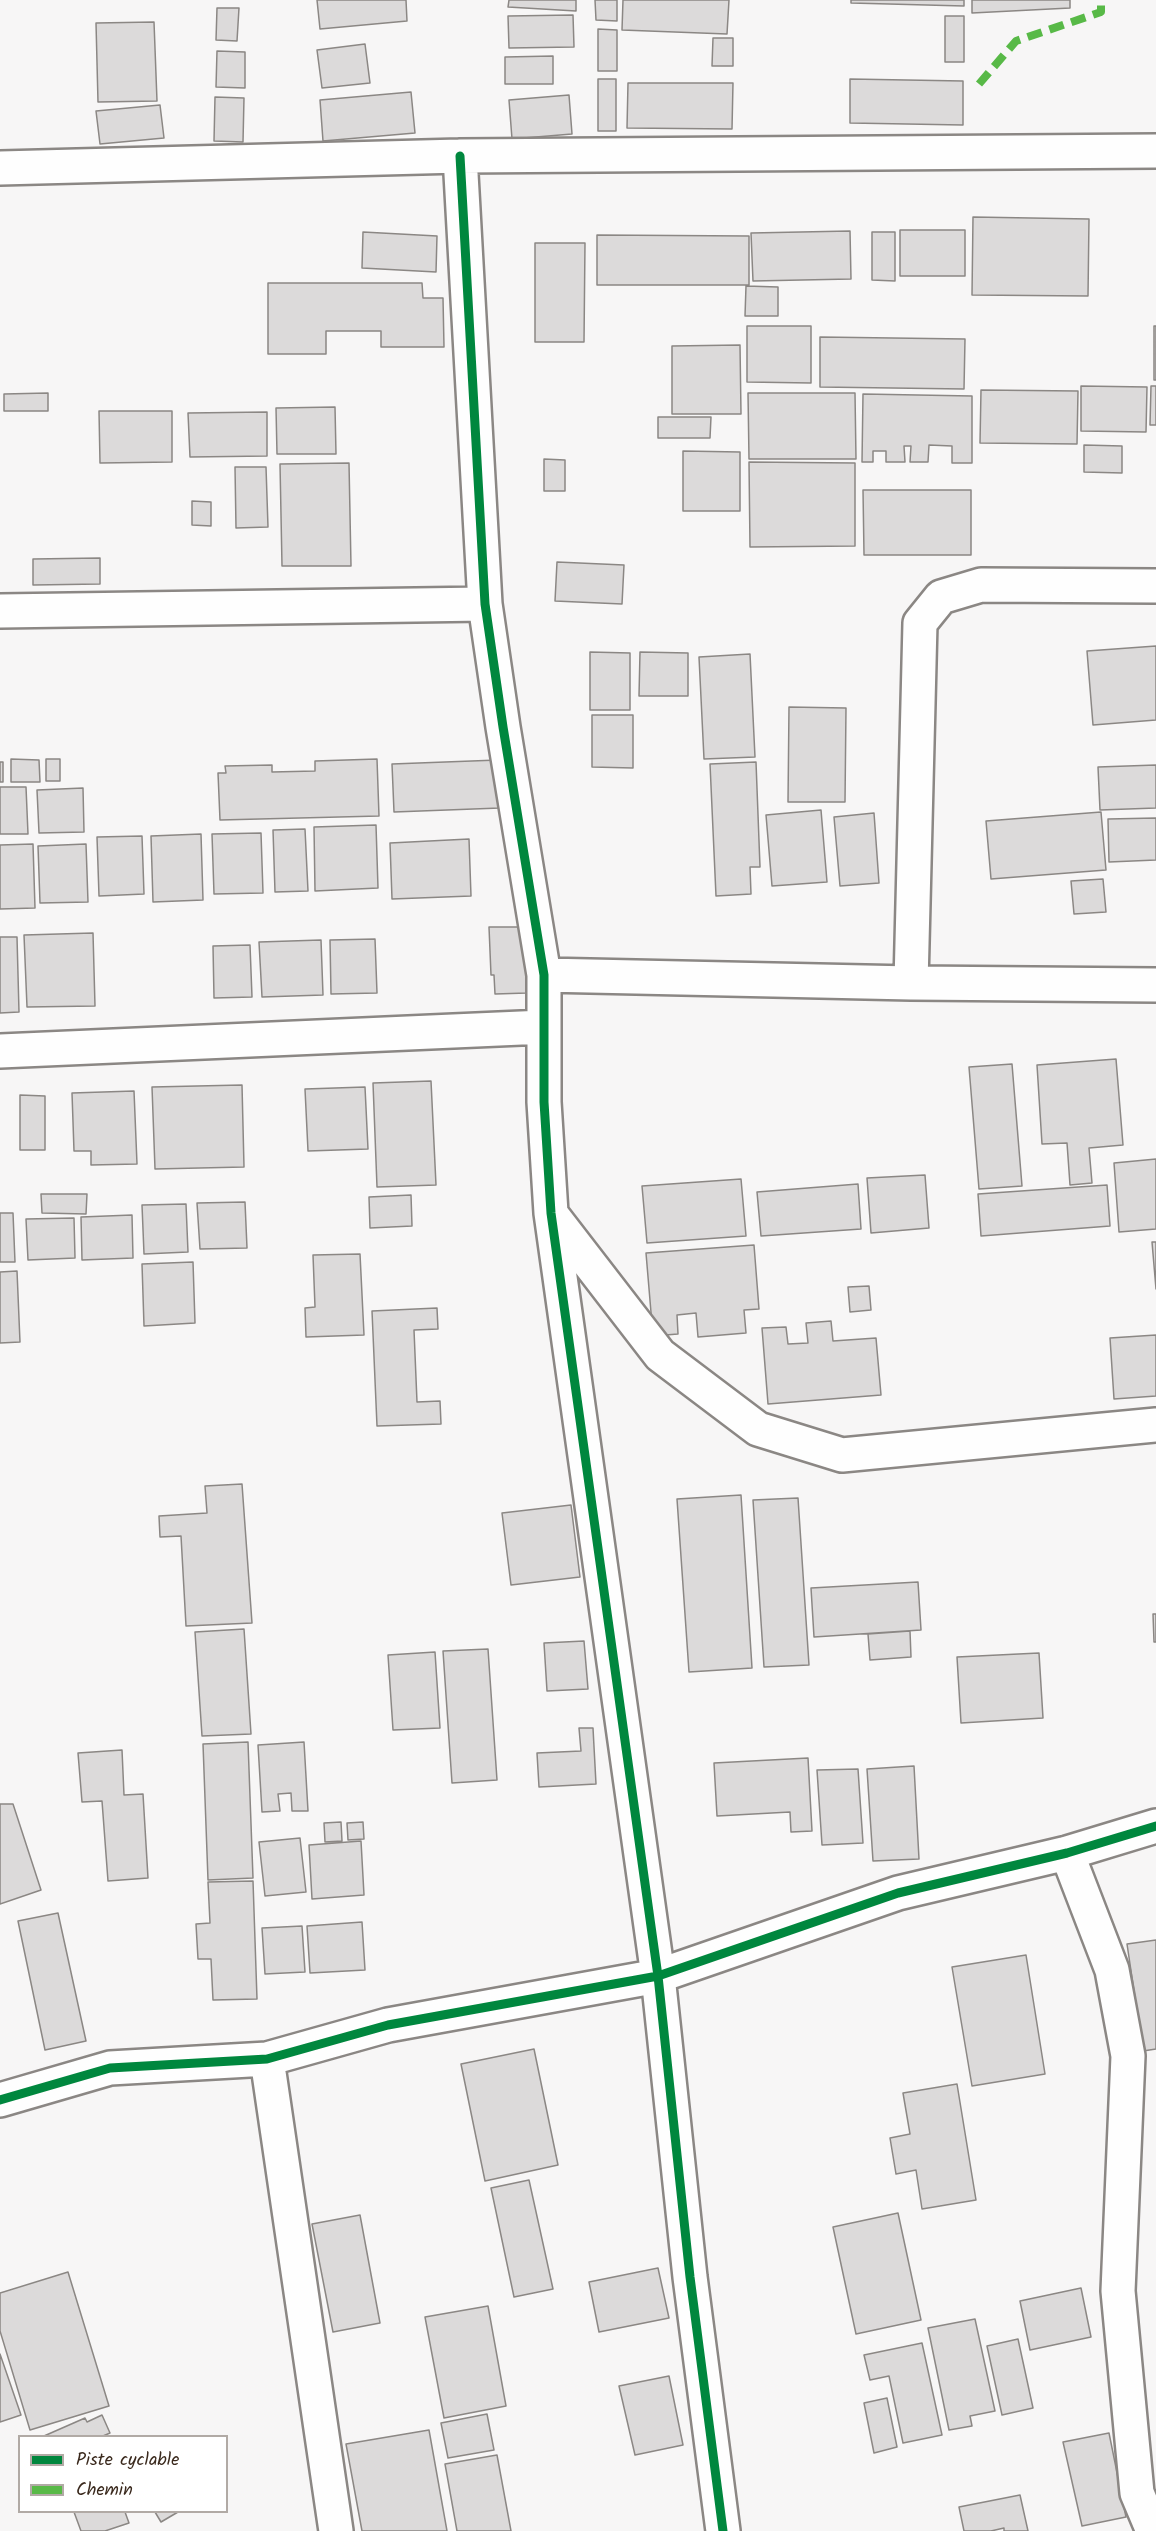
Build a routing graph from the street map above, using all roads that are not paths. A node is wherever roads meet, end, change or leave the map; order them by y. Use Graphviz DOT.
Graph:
graph roads {
  1 [pos="1156,151"];
  2 [pos="460,156"];
  3 [pos="0,168"];
  4 [pos="1156,586"];
  5 [pos="485,604"];
  6 [pos="0,611"];
  7 [pos="544,975"];
  8 [pos="911,983"];
  9 [pos="1156,985"];
  10 [pos="544,1027"];
  11 [pos="0,1052"];
  12 [pos="551,1213"];
  13 [pos="1156,1425"];
  14 [pos="1156,1826"];
  15 [pos="1067,1852"];
  16 [pos="658,1976"];
  17 [pos="267,2059"];
  18 [pos="0,2100"];
  19 [pos="336,2531"];
  20 [pos="723,2531"];
  21 [pos="1153,2531"];
  1 -- 2 [label="street"];
  2 -- 3 [label="street"];
  2 -- 5 [label="street"];
  4 -- 8 [label="street"];
  5 -- 6 [label="street"];
  5 -- 7 [label="street"];
  7 -- 8 [label="street"];
  7 -- 10 [label="street"];
  8 -- 9 [label="street"];
  10 -- 11 [label="street"];
  10 -- 12 [label="street"];
  12 -- 13 [label="street"];
  12 -- 16 [label="street"];
  14 -- 15 [label="street"];
  15 -- 16 [label="street"];
  15 -- 21 [label="street"];
  16 -- 17 [label="street"];
  16 -- 20 [label="street"];
  17 -- 18 [label="street"];
  17 -- 19 [label="street"];
}
